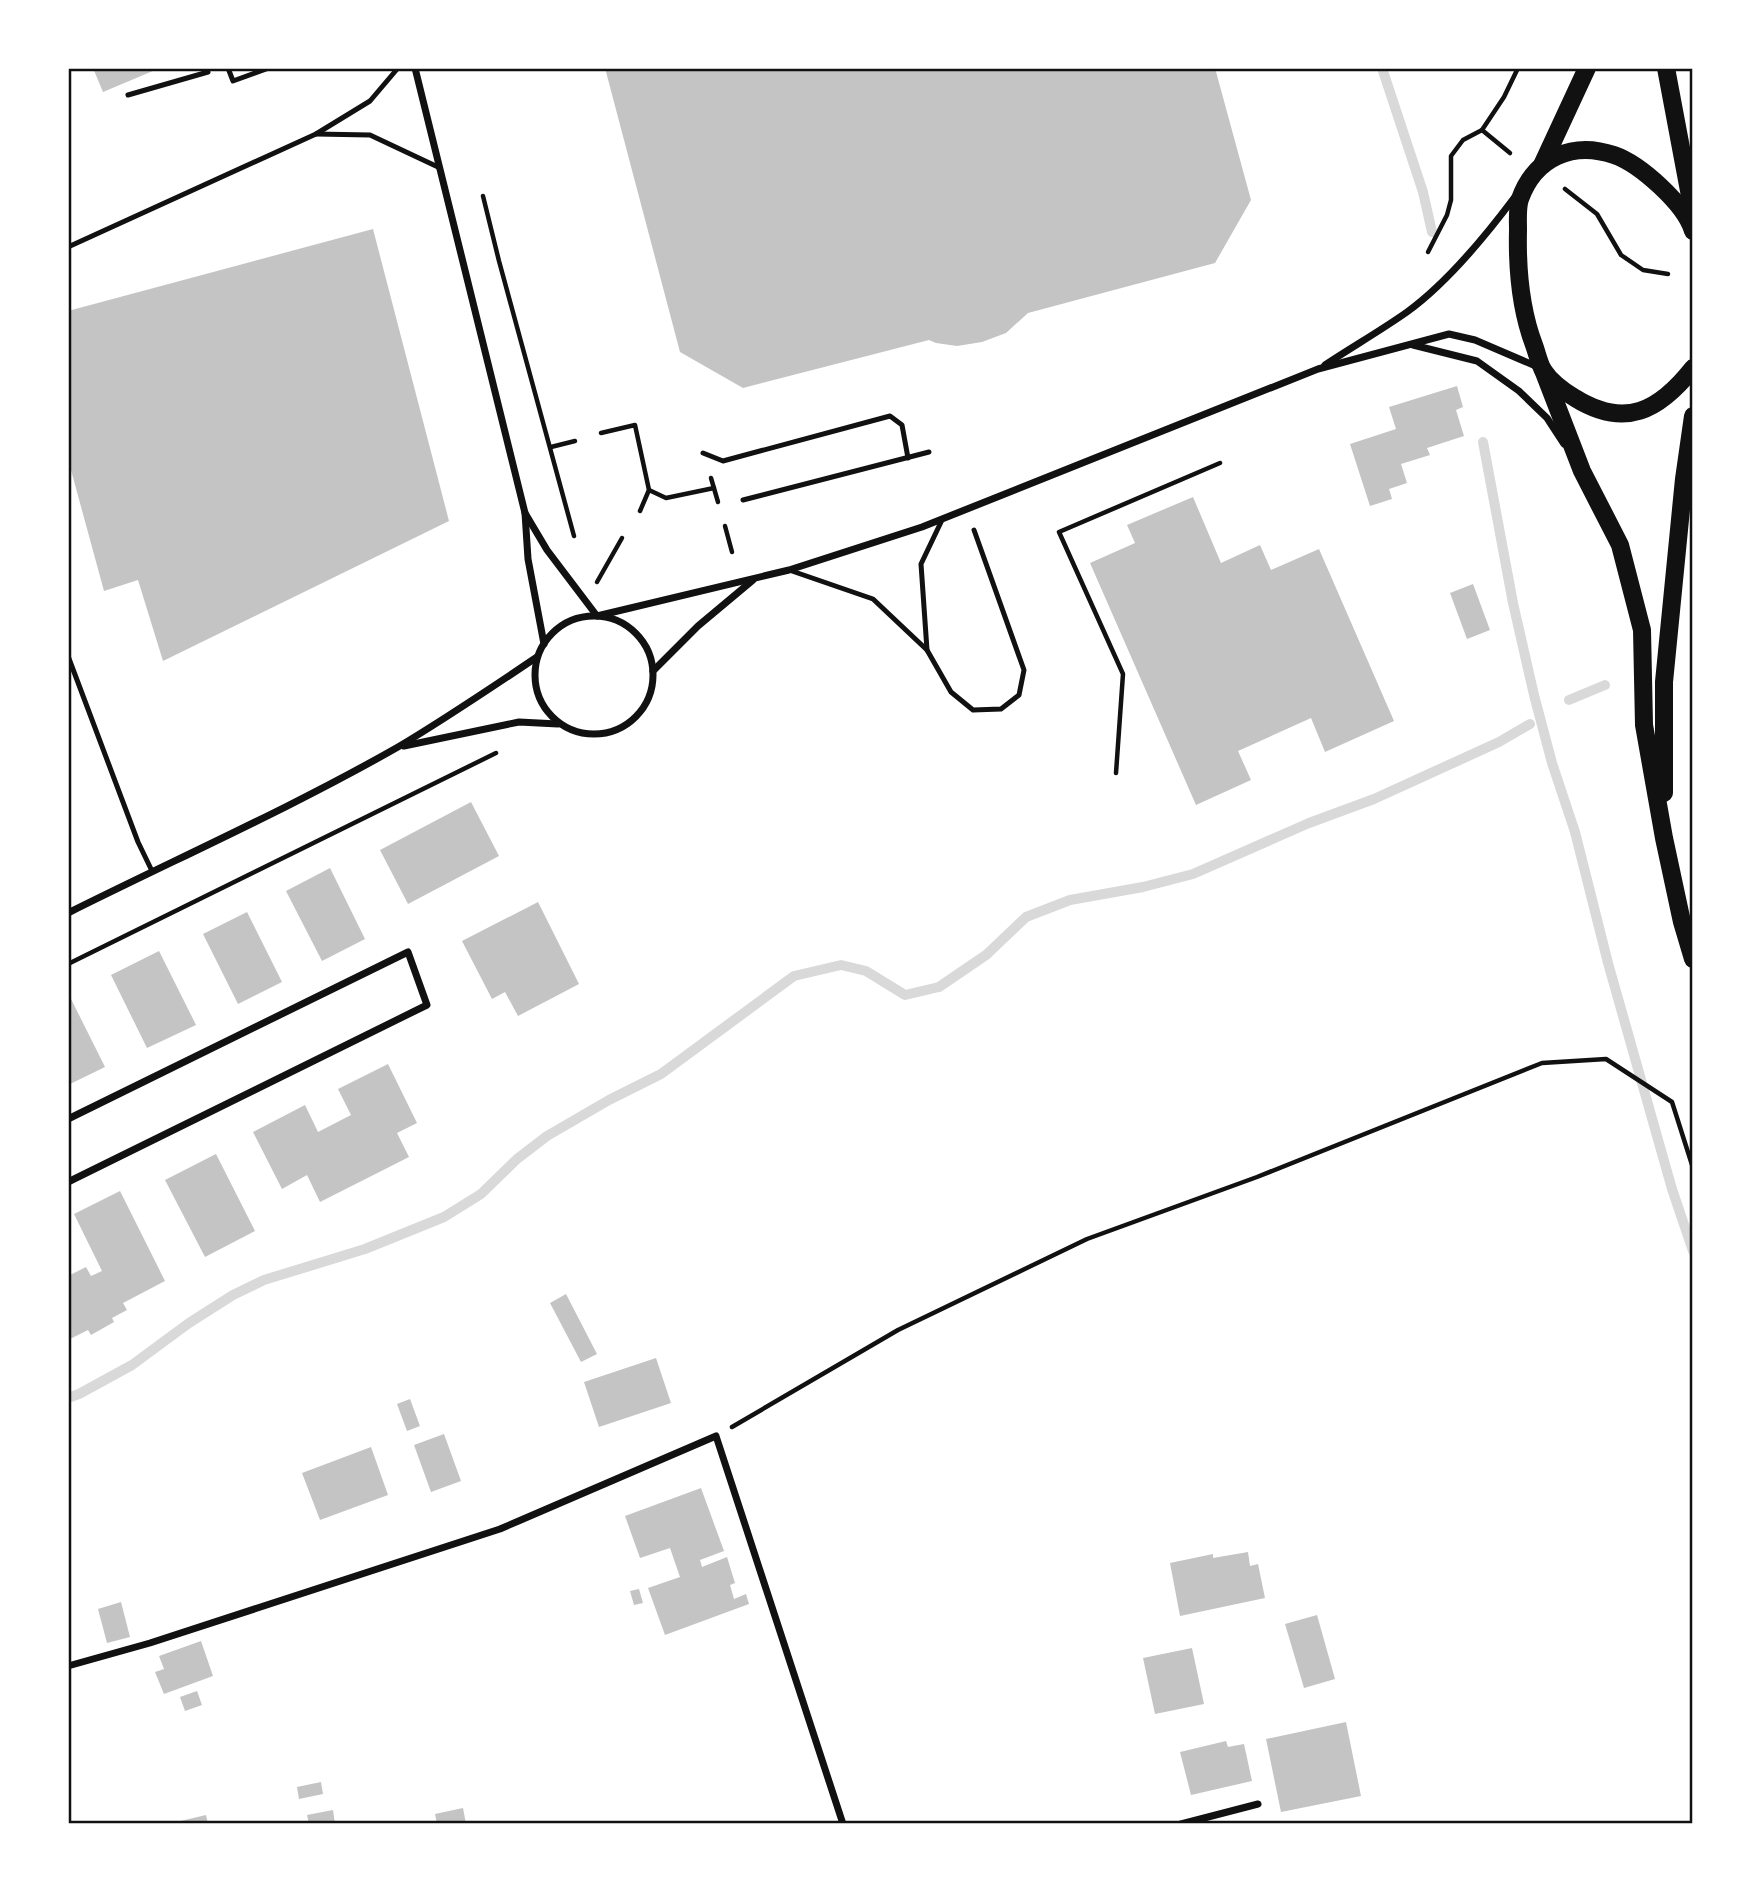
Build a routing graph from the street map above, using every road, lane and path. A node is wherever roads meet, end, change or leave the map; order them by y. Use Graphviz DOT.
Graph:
graph roads {
  1 [pos="206,68"];
  2 [pos="228,68"];
  3 [pos="269,68"];
  4 [pos="398,68"];
  5 [pos="415,68"];
  6 [pos="1518,68"];
  7 [pos="1587,68"];
  8 [pos="1666,68"];
  9 [pos="128,95"];
  10 [pos="1482,131"];
  11 [pos="316,134"];
  12 [pos="1510,153"];
  13 [pos="438,167"];
  14 [pos="1535,171"];
  15 [pos="1565,189"];
  16 [pos="483,196"];
  17 [pos="1693,212"];
  18 [pos="1693,231"];
  19 [pos="68,247"];
  20 [pos="1428,251"];
  21 [pos="1668,274"];
  22 [pos="1412,345"];
  23 [pos="1693,368"];
  24 [pos="1318,369"];
  25 [pos="1543,370"];
  26 [pos="1693,416"];
  27 [pos="601,433"];
  28 [pos="575,441"];
  29 [pos="551,447"];
  30 [pos="929,452"];
  31 [pos="703,453"];
  32 [pos="908,458"];
  33 [pos="1220,463"];
  34 [pos="1582,471"];
  35 [pos="711,477"];
  36 [pos="714,488"];
  37 [pos="649,490"];
  38 [pos="743,500"];
  39 [pos="718,502"];
  40 [pos="640,511"];
  41 [pos="525,513"];
  42 [pos="942,520"];
  43 [pos="725,526"];
  44 [pos="974,530"];
  45 [pos="574,536"];
  46 [pos="622,538"];
  47 [pos="732,552"];
  48 [pos="789,570"];
  49 [pos="757,577"];
  50 [pos="597,582"];
  51 [pos="597,616"];
  52 [pos="544,644"];
  53 [pos="927,650"];
  54 [pos="68,656"];
  55 [pos="537,657"];
  56 [pos="653,671"];
  57 [pos="559,724"];
  58 [pos="397,747"];
  59 [pos="496,753"];
  60 [pos="1116,773"];
  61 [pos="1664,838"];
  62 [pos="152,871"];
  63 [pos="68,913"];
  64 [pos="1693,959"];
  65 [pos="68,964"];
  66 [pos="68,1119"];
  67 [pos="1693,1168"];
  68 [pos="68,1182"];
  69 [pos="716,1436"];
  70 [pos="68,1666"];
  71 [pos="1258,1804"];
  72 [pos="843,1824"];
  73 [pos="1181,1824"];
  1 -- 9 [label="lane"];
  2 -- 3 [label="lane"];
  4 -- 11 [label="lane"];
  5 -- 13 [label="street"];
  6 -- 10 [label="path"];
  7 -- 14 [label="main road"];
  8 -- 17 [label="main road"];
  10 -- 12 [label="path"];
  10 -- 20 [label="path"];
  11 -- 13 [label="lane"];
  11 -- 19 [label="lane"];
  13 -- 41 [label="street"];
  14 -- 18 [label="main road"];
  14 -- 24 [label="street"];
  14 -- 25 [label="main road"];
  15 -- 21 [label="path"];
  16 -- 29 [label="path"];
  22 -- 24 [label="street"];
  22 -- 25 [label="street"];
  22 -- 34 [label="street"];
  23 -- 25 [label="main road"];
  24 -- 42 [label="street"];
  25 -- 34 [label="main road"];
  26 -- 61 [label="main road"];
  27 -- 37 [label="path"];
  28 -- 29 [label="path"];
  29 -- 45 [label="path"];
  30 -- 32 [label="lane"];
  31 -- 32 [label="lane"];
  32 -- 38 [label="lane"];
  33 -- 60 [label="path"];
  34 -- 61 [label="main road"];
  35 -- 36 [label="path"];
  36 -- 37 [label="path"];
  36 -- 39 [label="path"];
  37 -- 40 [label="path"];
  41 -- 51 [label="street"];
  41 -- 52 [label="street"];
  42 -- 48 [label="street"];
  42 -- 53 [label="lane"];
  43 -- 47 [label="path"];
  44 -- 53 [label="lane"];
  46 -- 50 [label="path"];
  48 -- 49 [label="street"];
  48 -- 53 [label="lane"];
  49 -- 51 [label="street"];
  49 -- 56 [label="street"];
  51 -- 52 [label="street"];
  51 -- 56 [label="street"];
  52 -- 55 [label="street"];
  54 -- 62 [label="lane"];
  55 -- 57 [label="street"];
  55 -- 58 [label="street"];
  56 -- 57 [label="street"];
  57 -- 58 [label="street"];
  58 -- 62 [label="street"];
  59 -- 65 [label="path"];
  61 -- 64 [label="main road"];
  62 -- 63 [label="street"];
  66 -- 68 [label="street"];
  67 -- 69 [label="path"];
  69 -- 70 [label="street"];
  69 -- 72 [label="street"];
  71 -- 73 [label="street"];
}
